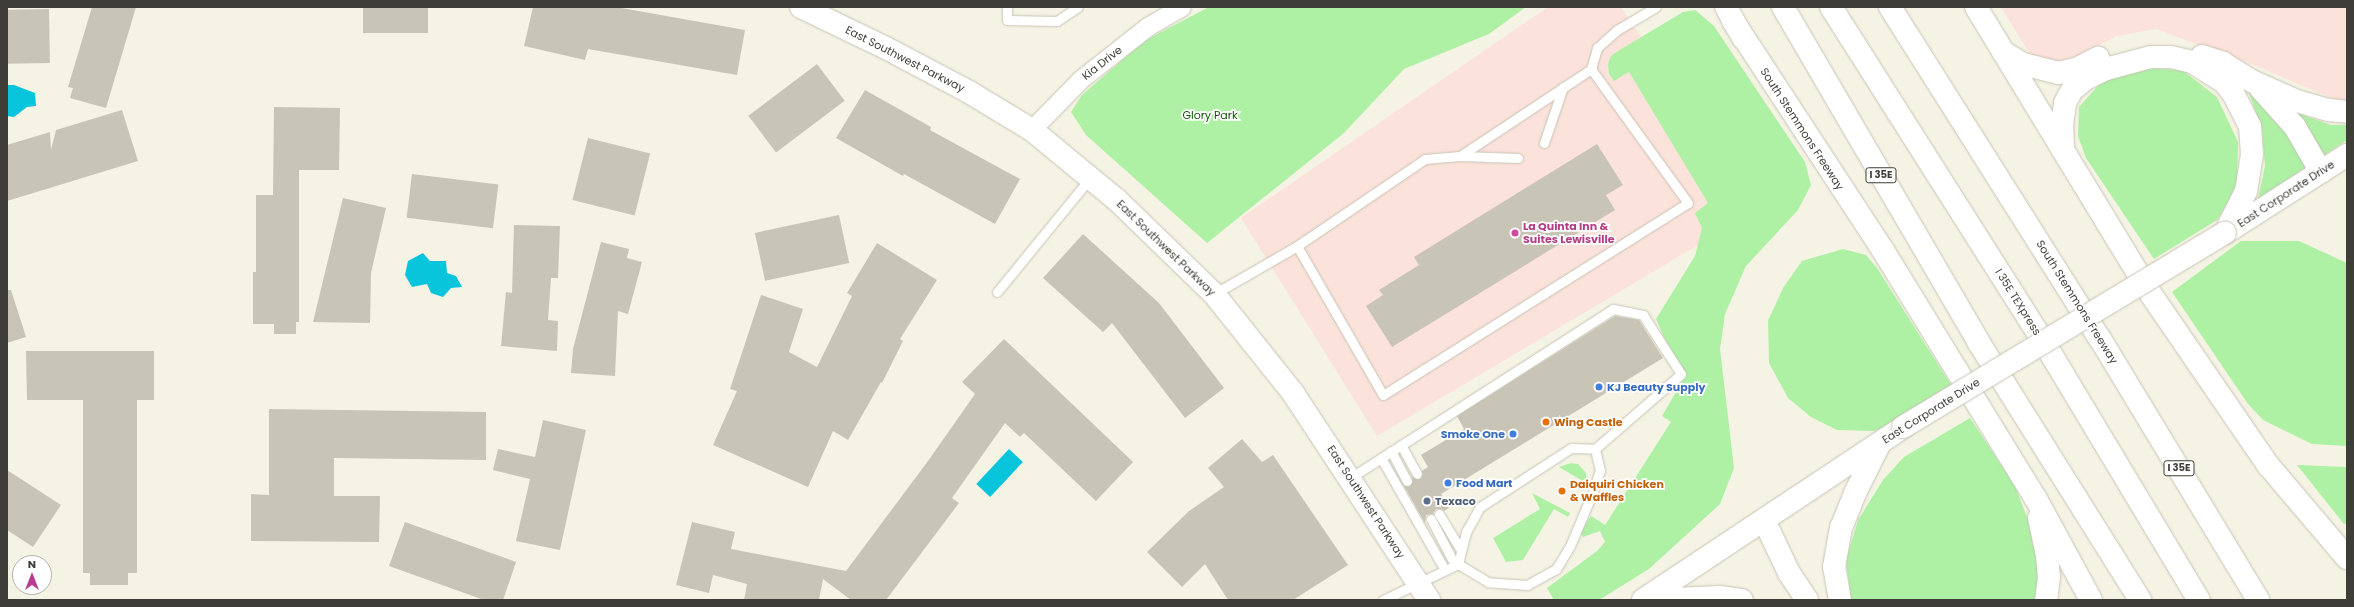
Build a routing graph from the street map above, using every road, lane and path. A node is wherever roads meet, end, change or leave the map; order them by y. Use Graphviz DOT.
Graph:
graph roads {
  1 [pos="801,7"];
  2 [pos="1007,7"];
  3 [pos="1078,7"];
  4 [pos="1182,7"];
  5 [pos="1656,7"];
  6 [pos="1725,7"];
  7 [pos="1783,7"];
  8 [pos="1831,7"];
  9 [pos="1890,7"];
  10 [pos="1976,7"];
  11 [pos="2001,50"];
  12 [pos="1591,69"];
  13 [pos="2254,82"];
  14 [pos="1563,87"];
  15 [pos="2347,112"];
  16 [pos="1032,130"];
  17 [pos="1544,143"];
  18 [pos="2062,150"];
  19 [pos="2347,155"];
  20 [pos="1460,156"];
  21 [pos="1518,158"];
  22 [pos="2321,172"];
  23 [pos="2347,172"];
  24 [pos="1090,178"];
  25 [pos="2225,233"];
  26 [pos="1297,246"];
  27 [pos="997,292"];
  28 [pos="1214,294"];
  29 [pos="1880,443"];
  30 [pos="1401,445"];
  31 [pos="1595,449"];
  32 [pos="1391,451"];
  33 [pos="1381,458"];
  34 [pos="1417,474"];
  35 [pos="1350,478"];
  36 [pos="1407,481"];
  37 [pos="2035,497"];
  38 [pos="1439,514"];
  39 [pos="1431,519"];
  40 [pos="1764,520"];
  41 [pos="1461,550"];
  42 [pos="2347,558"];
  43 [pos="1456,564"];
  44 [pos="1445,570"];
  45 [pos="1424,591"];
  46 [pos="1383,600"];
  47 [pos="1643,600"];
  48 [pos="1651,600"];
  49 [pos="1742,600"];
  50 [pos="1807,600"];
  51 [pos="1840,600"];
  52 [pos="2046,600"];
  53 [pos="2091,600"];
  54 [pos="2140,600"];
  55 [pos="2199,600"];
  56 [pos="2258,600"];
  1 -- 16 [label="main road, East Southwest Parkway"];
  2 -- 3 [label="lane"];
  4 -- 16 [label="street, Kia Drive"];
  5 -- 12 [label="lane"];
  6 -- 37 [label="main road, South Stemmons Freeway"];
  7 -- 54 [label="main road, I 35E"];
  8 -- 55 [label="main road, I 35E TEXpress"];
  9 -- 56 [label="main road, South Stemmons Freeway / I 35E"];
  10 -- 11 [label="main road"];
  11 -- 13 [label="main road"];
  11 -- 18 [label="main road"];
  12 -- 14 [label="lane"];
  12 -- 26 [label="lane"];
  13 -- 15 [label="main road"];
  13 -- 22 [label="main road"];
  14 -- 17 [label="lane"];
  14 -- 20 [label="lane"];
  16 -- 24 [label="main road, East Southwest Parkway"];
  18 -- 25 [label="main road"];
  18 -- 42 [label="main road"];
  19 -- 22 [label="main road, East Corporate Drive"];
  20 -- 21 [label="lane"];
  20 -- 26 [label="lane"];
  22 -- 25 [label="main road, East Corporate Drive"];
  23 -- 25 [label="main road, East Corporate Drive"];
  24 -- 27 [label="lane"];
  24 -- 28 [label="main road, East Southwest Parkway"];
  25 -- 29 [label="main road, East Corporate Drive, bridge"];
  26 -- 28 [label="lane"];
  28 -- 35 [label="main road, East Southwest Parkway"];
  29 -- 40 [label="main road, East Corporate Drive"];
  29 -- 51 [label="main road"];
  30 -- 31 [label="lane"];
  30 -- 32 [label="lane"];
  30 -- 34 [label="lane"];
  31 -- 41 [label="lane"];
  31 -- 43 [label="lane"];
  32 -- 33 [label="lane"];
  32 -- 36 [label="lane"];
  33 -- 35 [label="lane"];
  33 -- 44 [label="lane"];
  35 -- 45 [label="main road, East Southwest Parkway"];
  37 -- 52 [label="main road"];
  37 -- 53 [label="main road, South Stemmons Freeway"];
  38 -- 41 [label="lane"];
  39 -- 43 [label="lane"];
  40 -- 47 [label="main road, East Corporate Drive"];
  40 -- 50 [label="main road"];
  41 -- 43 [label="lane"];
  43 -- 44 [label="lane"];
  44 -- 45 [label="lane"];
  45 -- 46 [label="lane"];
  48 -- 49 [label="main road"];
}
